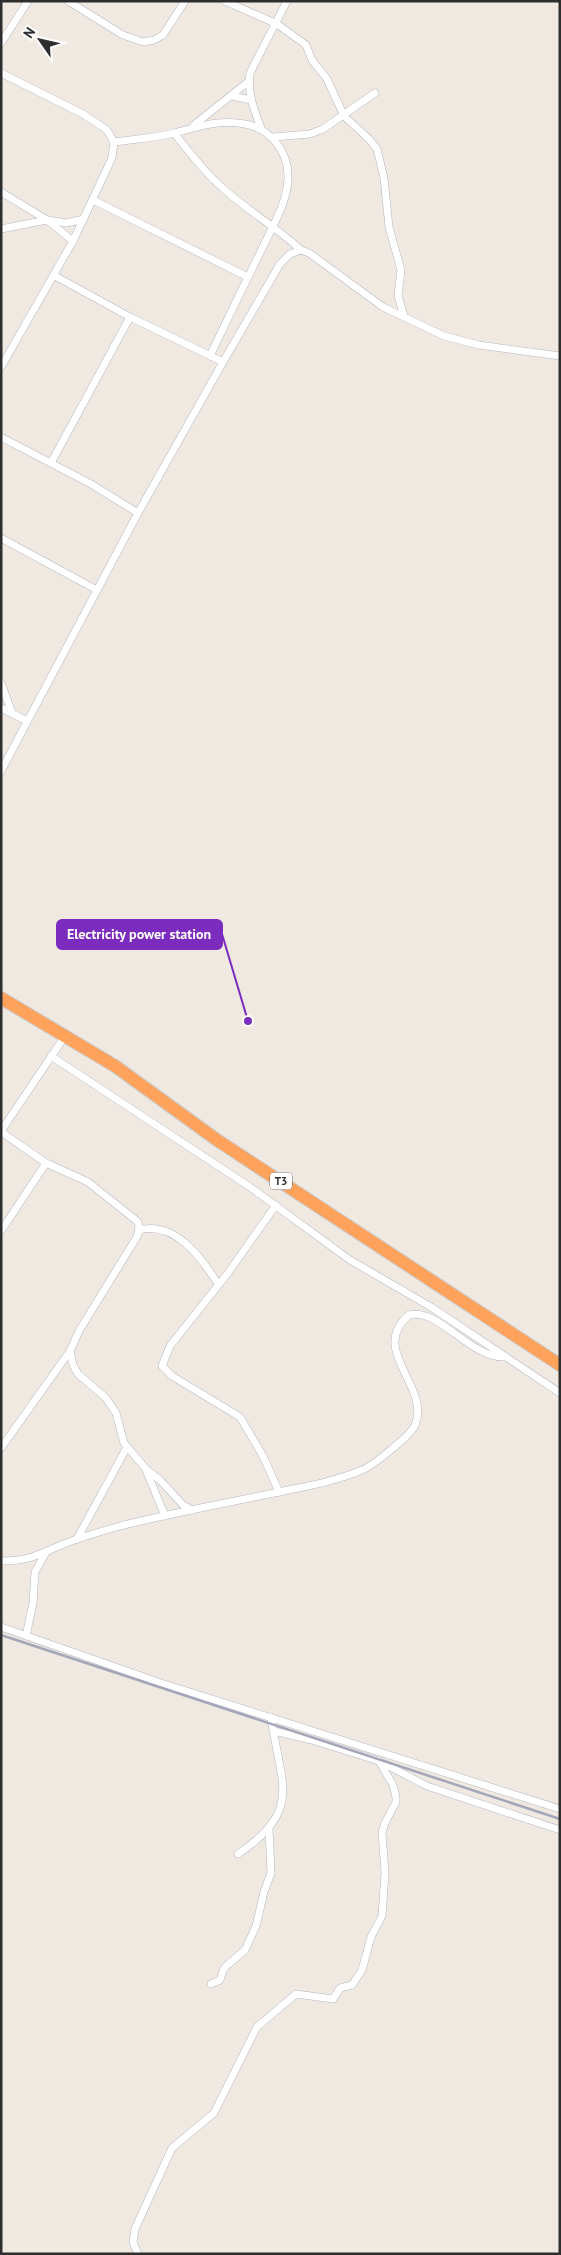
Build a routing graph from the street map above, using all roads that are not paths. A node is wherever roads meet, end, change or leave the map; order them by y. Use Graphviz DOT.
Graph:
graph roads {
  1 [pos="28,1"];
  2 [pos="68,1"];
  3 [pos="185,1"];
  4 [pos="225,1"];
  5 [pos="287,1"];
  6 [pos="277,24"];
  7 [pos="1,43"];
  8 [pos="1,73"];
  9 [pos="248,82"];
  10 [pos="375,94"];
  11 [pos="232,96"];
  12 [pos="250,100"];
  13 [pos="344,116"];
  14 [pos="190,128"];
  15 [pos="261,128"];
  16 [pos="174,134"];
  17 [pos="273,137"];
  18 [pos="114,142"];
  19 [pos="1,192"];
  20 [pos="93,200"];
  21 [pos="84,219"];
  22 [pos="47,220"];
  23 [pos="273,225"];
  24 [pos="1,229"];
  25 [pos="73,241"];
  26 [pos="301,250"];
  27 [pos="55,276"];
  28 [pos="248,277"];
  29 [pos="404,316"];
  30 [pos="130,317"];
  31 [pos="210,356"];
  32 [pos="560,356"];
  33 [pos="222,362"];
  34 [pos="1,367"];
  35 [pos="1,437"];
  36 [pos="51,463"];
  37 [pos="138,514"];
  38 [pos="1,538"];
  39 [pos="97,590"];
  40 [pos="1,683"];
  41 [pos="1,708"];
  42 [pos="12,713"];
  43 [pos="27,721"];
  44 [pos="1,771"];
  45 [pos="1,998"];
  46 [pos="64,1036"];
  47 [pos="51,1056"];
  48 [pos="1,1132"];
  49 [pos="46,1163"];
  50 [pos="276,1205"];
  51 [pos="139,1230"];
  52 [pos="1,1231"];
  53 [pos="218,1284"];
  54 [pos="70,1351"];
  55 [pos="506,1357"];
  56 [pos="560,1365"];
  57 [pos="560,1393"];
  58 [pos="128,1447"];
  59 [pos="1,1448"];
  60 [pos="146,1469"];
  61 [pos="279,1492"];
  62 [pos="192,1510"];
  63 [pos="165,1516"];
  64 [pos="76,1540"];
  65 [pos="46,1552"];
  66 [pos="1,1561"];
  67 [pos="1,1627"];
  68 [pos="26,1636"];
  69 [pos="271,1717"];
  70 [pos="274,1732"];
  71 [pos="379,1761"];
  72 [pos="560,1809"];
  73 [pos="269,1829"];
  74 [pos="560,1830"];
  75 [pos="238,1854"];
  76 [pos="211,1984"];
  77 [pos="138,2254"];
  1 -- 7 [label="street"];
  2 -- 3 [label="street"];
  4 -- 6 [label="street"];
  5 -- 6 [label="street"];
  6 -- 9 [label="street"];
  6 -- 13 [label="street"];
  8 -- 18 [label="street"];
  9 -- 11 [label="street"];
  9 -- 12 [label="street"];
  10 -- 13 [label="street"];
  11 -- 12 [label="street"];
  11 -- 14 [label="street"];
  12 -- 15 [label="street"];
  13 -- 17 [label="street"];
  13 -- 29 [label="street"];
  14 -- 15 [label="street"];
  14 -- 16 [label="street"];
  15 -- 17 [label="street"];
  16 -- 18 [label="street"];
  16 -- 23 [label="street"];
  17 -- 23 [label="street"];
  18 -- 20 [label="street"];
  19 -- 22 [label="street"];
  20 -- 21 [label="street"];
  20 -- 28 [label="street"];
  21 -- 22 [label="street"];
  21 -- 25 [label="street"];
  22 -- 24 [label="street"];
  22 -- 25 [label="street"];
  23 -- 26 [label="street"];
  23 -- 28 [label="street"];
  25 -- 27 [label="street"];
  26 -- 29 [label="street"];
  26 -- 33 [label="street"];
  27 -- 30 [label="street"];
  27 -- 34 [label="street"];
  28 -- 31 [label="street"];
  29 -- 32 [label="street"];
  30 -- 31 [label="street"];
  30 -- 36 [label="street"];
  31 -- 33 [label="street"];
  33 -- 37 [label="street"];
  35 -- 36 [label="street"];
  36 -- 37 [label="street"];
  37 -- 39 [label="street"];
  38 -- 39 [label="street"];
  39 -- 43 [label="street"];
  40 -- 42 [label="street"];
  41 -- 42 [label="street"];
  42 -- 43 [label="street"];
  43 -- 44 [label="street"];
  45 -- 46 [label="highway, T3"];
  46 -- 47 [label="street"];
  46 -- 56 [label="highway, T3"];
  47 -- 48 [label="street"];
  47 -- 50 [label="street"];
  48 -- 49 [label="street"];
  49 -- 51 [label="street"];
  49 -- 52 [label="street"];
  50 -- 53 [label="street"];
  50 -- 55 [label="street"];
  51 -- 53 [label="street"];
  51 -- 54 [label="street"];
  53 -- 61 [label="street"];
  54 -- 58 [label="street"];
  54 -- 59 [label="street"];
  55 -- 57 [label="street"];
  55 -- 61 [label="street"];
  58 -- 60 [label="street"];
  58 -- 64 [label="street"];
  60 -- 62 [label="street"];
  60 -- 63 [label="street"];
  61 -- 62 [label="street"];
  62 -- 63 [label="street"];
  63 -- 64 [label="street"];
  64 -- 65 [label="street"];
  65 -- 66 [label="street"];
  65 -- 68 [label="street"];
  67 -- 68 [label="street"];
  68 -- 69 [label="street"];
  69 -- 70 [label="street"];
  69 -- 72 [label="street"];
  70 -- 71 [label="street"];
  70 -- 73 [label="street"];
  71 -- 74 [label="street"];
  71 -- 77 [label="street"];
  73 -- 75 [label="street"];
  73 -- 76 [label="street"];
}
